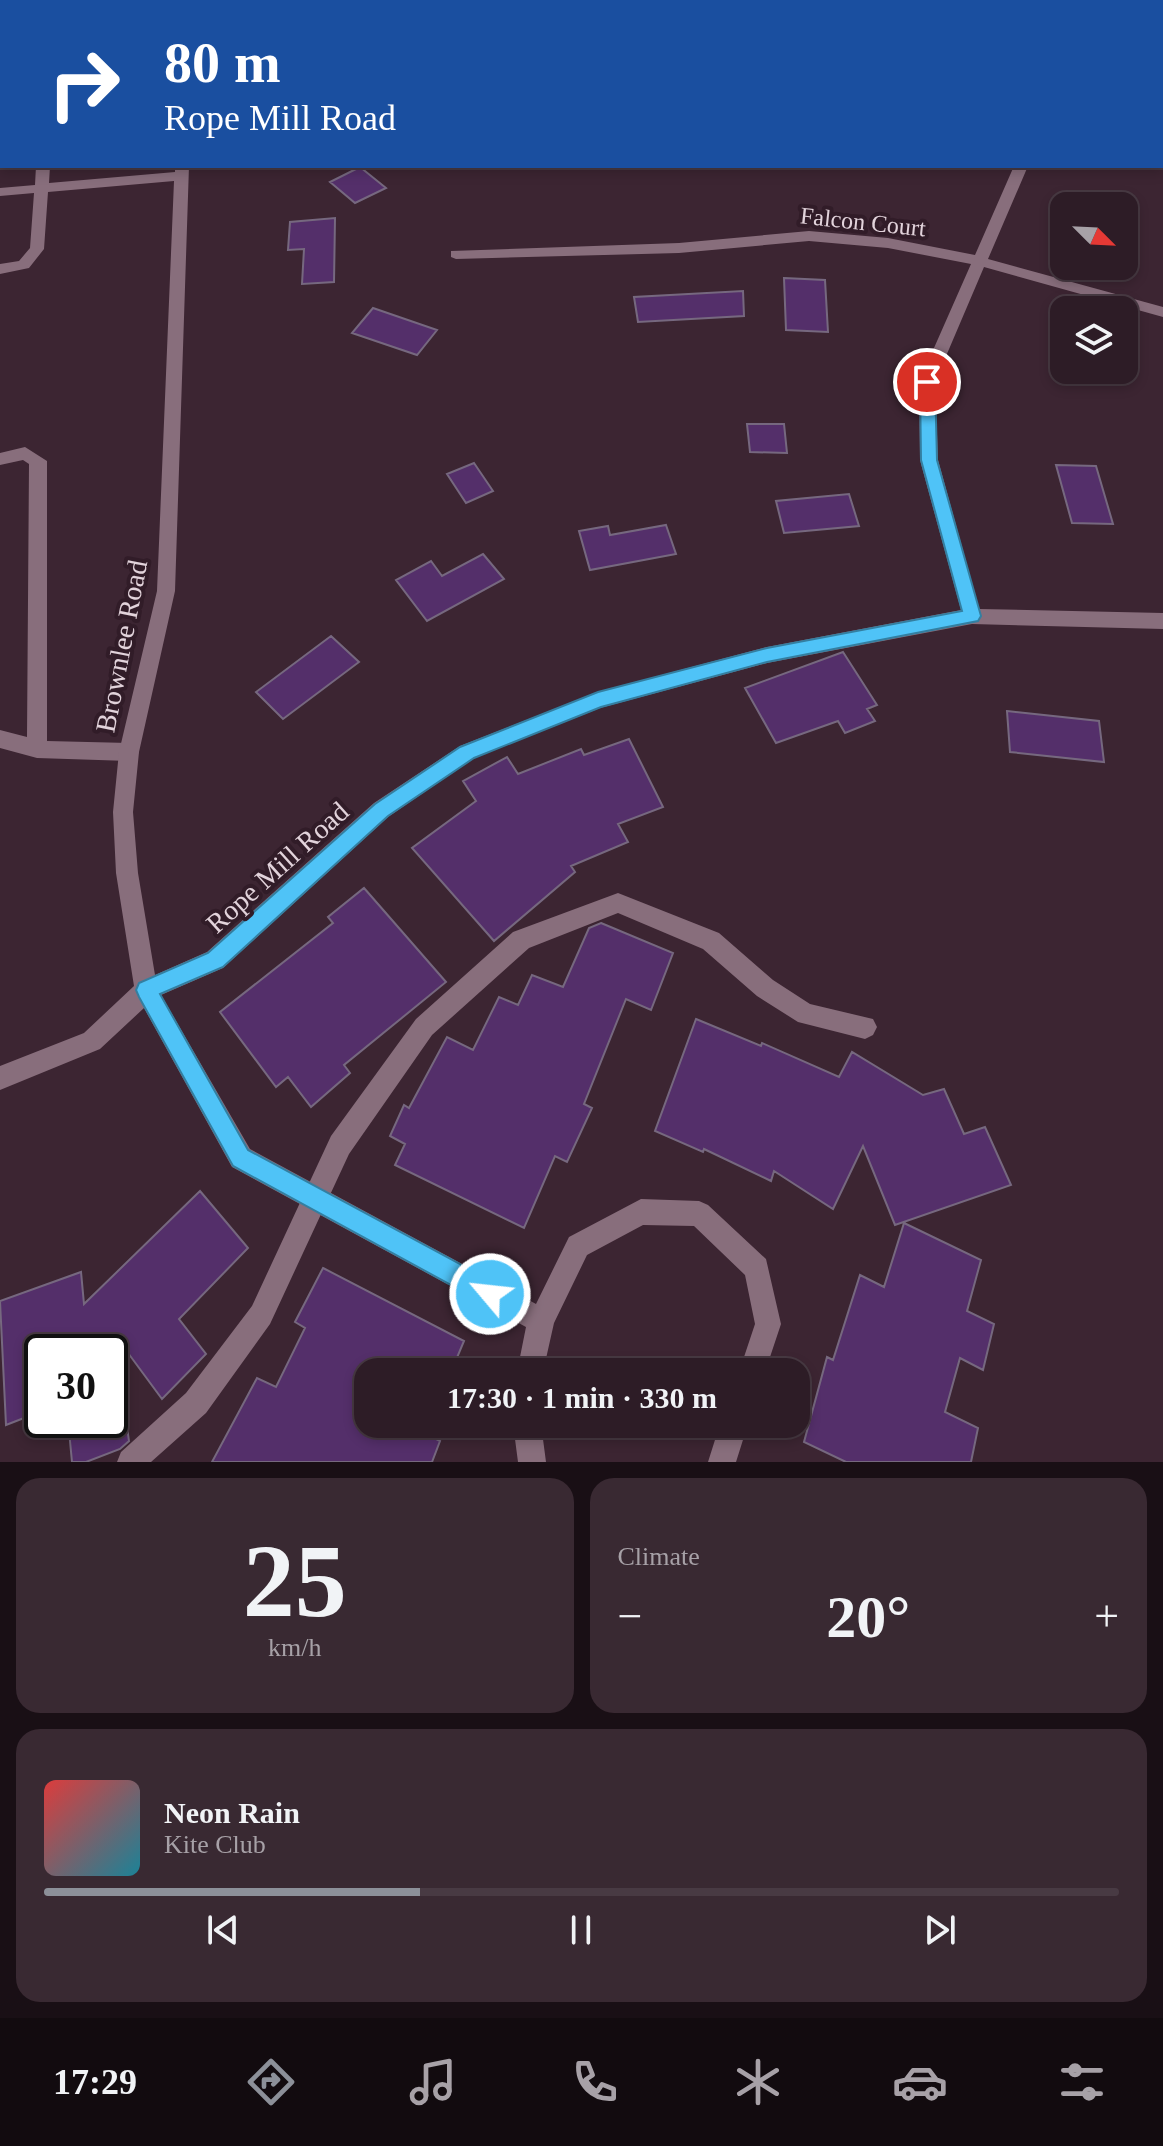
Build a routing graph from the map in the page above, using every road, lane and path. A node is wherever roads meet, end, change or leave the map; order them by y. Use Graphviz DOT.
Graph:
graph roads {
  1 [pos="43,168"];
  2 [pos="1020,168"];
  3 [pos="182,171"];
  4 [pos="42,187"];
  5 [pos="0,192"];
  6 [pos="456,254"];
  7 [pos="979,261"];
  8 [pos="0,269"];
  9 [pos="1163,312"];
  10 [pos="0,459"];
  11 [pos="972,616"];
  12 [pos="1163,621"];
  13 [pos="0,739"];
  14 [pos="37,749"];
  15 [pos="129,752"];
  16 [pos="146,990"];
  17 [pos="865,1027"];
  18 [pos="0,1078"];
  19 [pos="314,1199"];
  20 [pos="541,1321"];
  21 [pos="533,1358"];
  22 [pos="757,1358"];
  23 [pos="529,1438"];
  24 [pos="730,1438"];
  25 [pos="131,1462"];
  26 [pos="532,1462"];
  27 [pos="722,1462"];
  1 -- 4 [label="street"];
  2 -- 7 [label="street"];
  3 -- 4 [label="street"];
  3 -- 15 [label="street, Brownlee Road"];
  4 -- 5 [label="street"];
  4 -- 8 [label="street"];
  6 -- 7 [label="street, Falcon Court"];
  7 -- 9 [label="street, Falcon Court"];
  7 -- 11 [label="street"];
  10 -- 14 [label="street"];
  11 -- 12 [label="street, Rope Mill Road"];
  11 -- 16 [label="street, Rope Mill Road"];
  13 -- 14 [label="street"];
  14 -- 15 [label="street"];
  15 -- 16 [label="street, Brownlee Road"];
  16 -- 18 [label="street, Rope Mill Road"];
  16 -- 19 [label="street"];
  17 -- 19 [label="street"];
  19 -- 20 [label="street"];
  19 -- 25 [label="street"];
  20 -- 21 [label="street"];
  20 -- 22 [label="street"];
  23 -- 26 [label="street"];
  24 -- 27 [label="street"];
}
